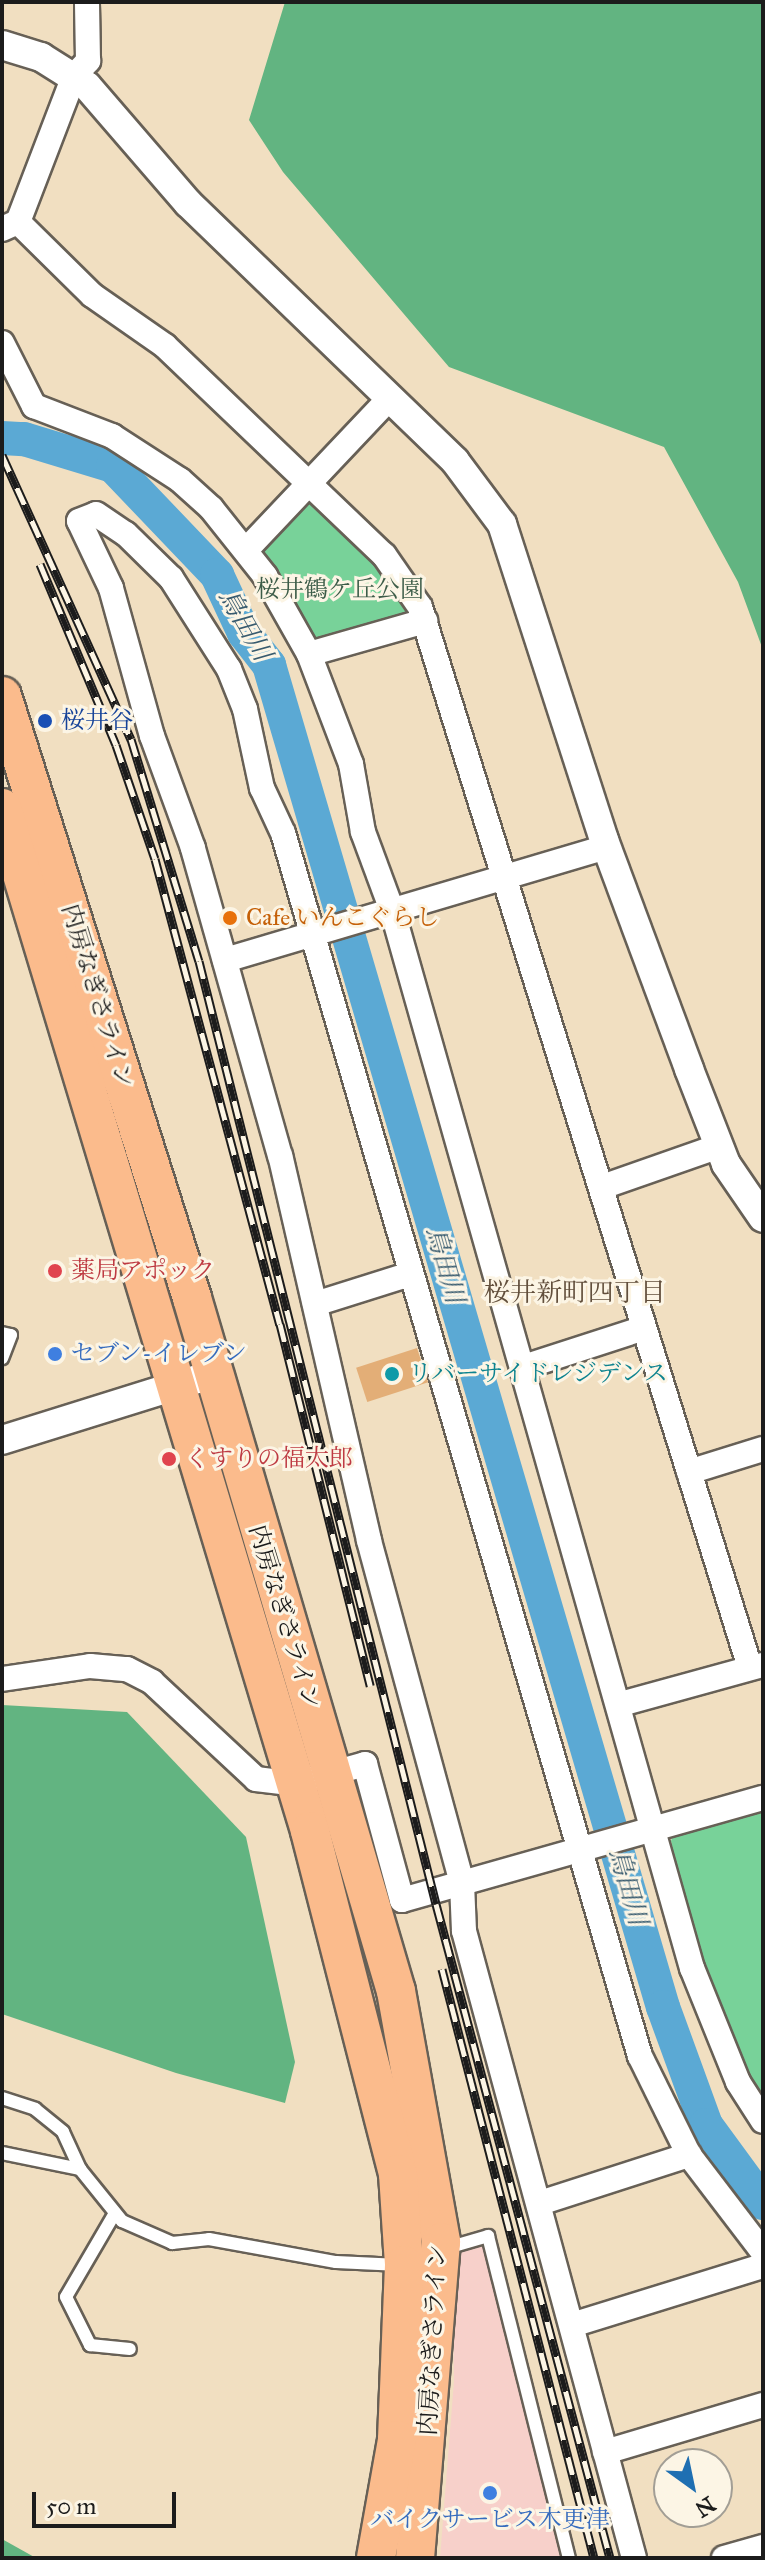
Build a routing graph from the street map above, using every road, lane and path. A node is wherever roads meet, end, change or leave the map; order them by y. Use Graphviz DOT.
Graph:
graph roads {
  1 [pos="87,2"];
  2 [pos="2,45"];
  3 [pos="74,76"];
  4 [pos="10,226"];
  5 [pos="2,343"];
  6 [pos="389,399"];
  7 [pos="305,484"];
  8 [pos="246,550"];
  9 [pos="425,621"];
  10 [pos="309,654"];
  11 [pos="2,696"];
  12 [pos="2,808"];
  13 [pos="607,847"];
  14 [pos="507,877"];
  15 [pos="388,914"];
  16 [pos="316,936"];
  17 [pos="225,960"];
  18 [pos="719,1146"];
  19 [pos="602,1187"];
  20 [pos="763,1218"];
  21 [pos="410,1274"];
  22 [pos="315,1304"];
  23 [pos="644,1328"];
  24 [pos="2,1333"];
  25 [pos="2,1358"];
  26 [pos="524,1367"];
  27 [pos="197,1379"];
  28 [pos="2,1440"];
  29 [pos="763,1449"];
  30 [pos="689,1472"];
  31 [pos="757,1667"];
  32 [pos="2,1679"];
  33 [pos="621,1704"];
  34 [pos="332,1771"];
  35 [pos="294,1784"];
  36 [pos="763,1798"];
  37 [pos="650,1831"];
  38 [pos="578,1853"];
  39 [pos="462,1883"];
  40 [pos="2,2098"];
  41 [pos="763,2121"];
  42 [pos="2,2153"];
  43 [pos="689,2155"];
  44 [pos="80,2169"];
  45 [pos="540,2203"];
  46 [pos="115,2213"];
  47 [pos="440,2250"];
  48 [pos="763,2252"];
  49 [pos="404,2265"];
  50 [pos="763,2266"];
  51 [pos="572,2325"];
  52 [pos="130,2349"];
  53 [pos="763,2405"];
  54 [pos="605,2452"];
  55 [pos="413,2550"];
  56 [pos="762,2551"];
  57 [pos="376,2558"];
  58 [pos="569,2558"];
  59 [pos="634,2558"];
  60 [pos="724,2558"];
  1 -- 3 [label="street"];
  2 -- 3 [label="street"];
  3 -- 4 [label="street"];
  3 -- 6 [label="street"];
  4 -- 7 [label="street"];
  5 -- 8 [label="street"];
  6 -- 7 [label="street"];
  6 -- 13 [label="street"];
  7 -- 8 [label="street"];
  7 -- 9 [label="street"];
  8 -- 10 [label="street"];
  9 -- 10 [label="street"];
  9 -- 14 [label="street"];
  10 -- 15 [label="street"];
  11 -- 27 [label="highway, 内房なぎさライン"];
  12 -- 27 [label="highway, 内房なぎさライン"];
  13 -- 14 [label="street"];
  13 -- 18 [label="street"];
  14 -- 15 [label="street"];
  14 -- 19 [label="street"];
  15 -- 16 [label="street"];
  15 -- 26 [label="street"];
  16 -- 17 [label="street"];
  16 -- 17 [label="street"];
  16 -- 21 [label="street"];
  17 -- 22 [label="street"];
  18 -- 19 [label="street"];
  18 -- 20 [label="street"];
  19 -- 23 [label="street"];
  21 -- 22 [label="street"];
  21 -- 38 [label="street"];
  22 -- 39 [label="street"];
  23 -- 26 [label="street"];
  23 -- 30 [label="street"];
  24 -- 25 [label="lane"];
  26 -- 33 [label="street"];
  27 -- 28 [label="street"];
  27 -- 34 [label="highway, 内房なぎさライン"];
  27 -- 35 [label="highway, 内房なぎさライン"];
  29 -- 30 [label="street"];
  30 -- 31 [label="street"];
  31 -- 33 [label="street"];
  32 -- 35 [label="street"];
  33 -- 37 [label="street"];
  34 -- 35 [label="street"];
  34 -- 39 [label="street"];
  34 -- 47 [label="highway, 内房なぎさライン"];
  35 -- 49 [label="highway, 内房なぎさライン"];
  36 -- 37 [label="street"];
  37 -- 38 [label="street"];
  37 -- 41 [label="street"];
  38 -- 39 [label="street"];
  38 -- 43 [label="street"];
  39 -- 45 [label="street"];
  40 -- 44 [label="lane"];
  42 -- 44 [label="lane"];
  43 -- 45 [label="street"];
  43 -- 48 [label="street"];
  44 -- 46 [label="lane"];
  45 -- 51 [label="street"];
  46 -- 49 [label="lane"];
  46 -- 52 [label="lane"];
  47 -- 55 [label="highway, 内房なぎさライン"];
  47 -- 58 [label="lane"];
  49 -- 57 [label="highway, 内房なぎさライン"];
  50 -- 51 [label="street"];
  51 -- 54 [label="street"];
  53 -- 54 [label="street"];
  54 -- 59 [label="street"];
  56 -- 60 [label="street"];
}
